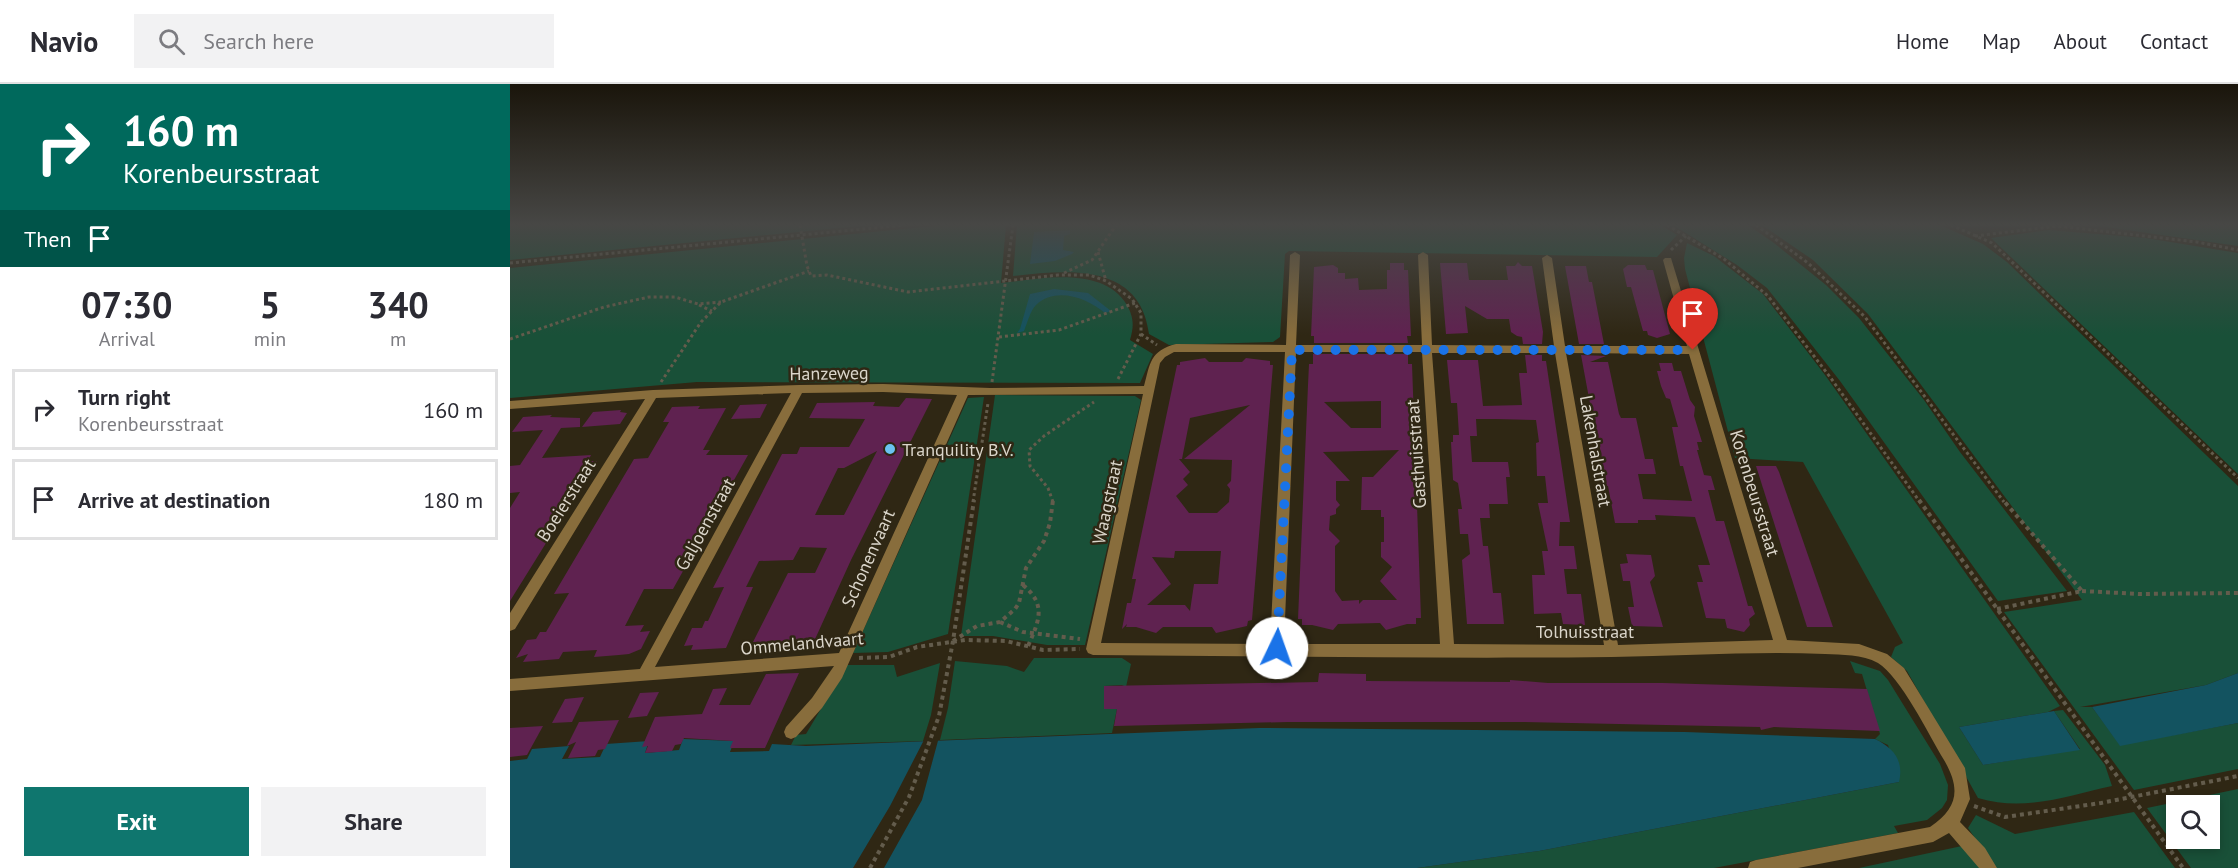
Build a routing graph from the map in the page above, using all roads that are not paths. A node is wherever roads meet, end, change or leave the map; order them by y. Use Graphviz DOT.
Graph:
graph roads {
  1 [pos="1295,262"];
  2 [pos="1423,262"];
  3 [pos="1547,262"];
  4 [pos="1668,262"];
  5 [pos="1292,350"];
  6 [pos="1427,350"];
  7 [pos="1560,350"];
  8 [pos="1693,350"];
  9 [pos="799,389"];
  10 [pos="1149,390"];
  11 [pos="964,391"];
  12 [pos="653,394"];
  13 [pos="510,405"];
  14 [pos="510,625"];
  15 [pos="1094,645"];
  16 [pos="1782,646"];
  17 [pos="1277,648"];
  18 [pos="1447,649"];
  19 [pos="1612,651"];
  20 [pos="842,659"];
  21 [pos="643,676"];
  22 [pos="510,685"];
  23 [pos="791,732"];
  24 [pos="1951,824"];
  25 [pos="1756,868"];
  26 [pos="1989,868"];
  1 -- 5 [label="street"];
  2 -- 6 [label="street, Gasthuisstraat"];
  3 -- 7 [label="street, Lakenhalstraat"];
  4 -- 8 [label="street, Korenbeursstraat"];
  5 -- 6 [label="street"];
  5 -- 10 [label="street, Waagstraat"];
  5 -- 17 [label="street"];
  6 -- 7 [label="street"];
  6 -- 18 [label="street, Gasthuisstraat"];
  7 -- 8 [label="street"];
  7 -- 19 [label="street, Lakenhalstraat"];
  8 -- 16 [label="street, Korenbeursstraat"];
  9 -- 11 [label="street, Hanzeweg"];
  9 -- 12 [label="street, Hanzeweg"];
  9 -- 21 [label="street, Galjoenstraat"];
  10 -- 11 [label="street, Hanzeweg"];
  10 -- 15 [label="street, Waagstraat"];
  11 -- 20 [label="street, Schonenvaart"];
  12 -- 13 [label="street, Hanzeweg"];
  12 -- 14 [label="street, Boeierstraat"];
  15 -- 17 [label="street, Tolhuisstraat"];
  16 -- 19 [label="street, Tolhuisstraat"];
  16 -- 24 [label="street, Tolhuisstraat"];
  17 -- 18 [label="street, Tolhuisstraat"];
  18 -- 19 [label="street, Tolhuisstraat"];
  20 -- 21 [label="street, Ommelandvaart"];
  20 -- 23 [label="street, Schonenvaart"];
  21 -- 22 [label="street, Ommelandvaart"];
  24 -- 25 [label="street"];
  24 -- 26 [label="street"];
}
